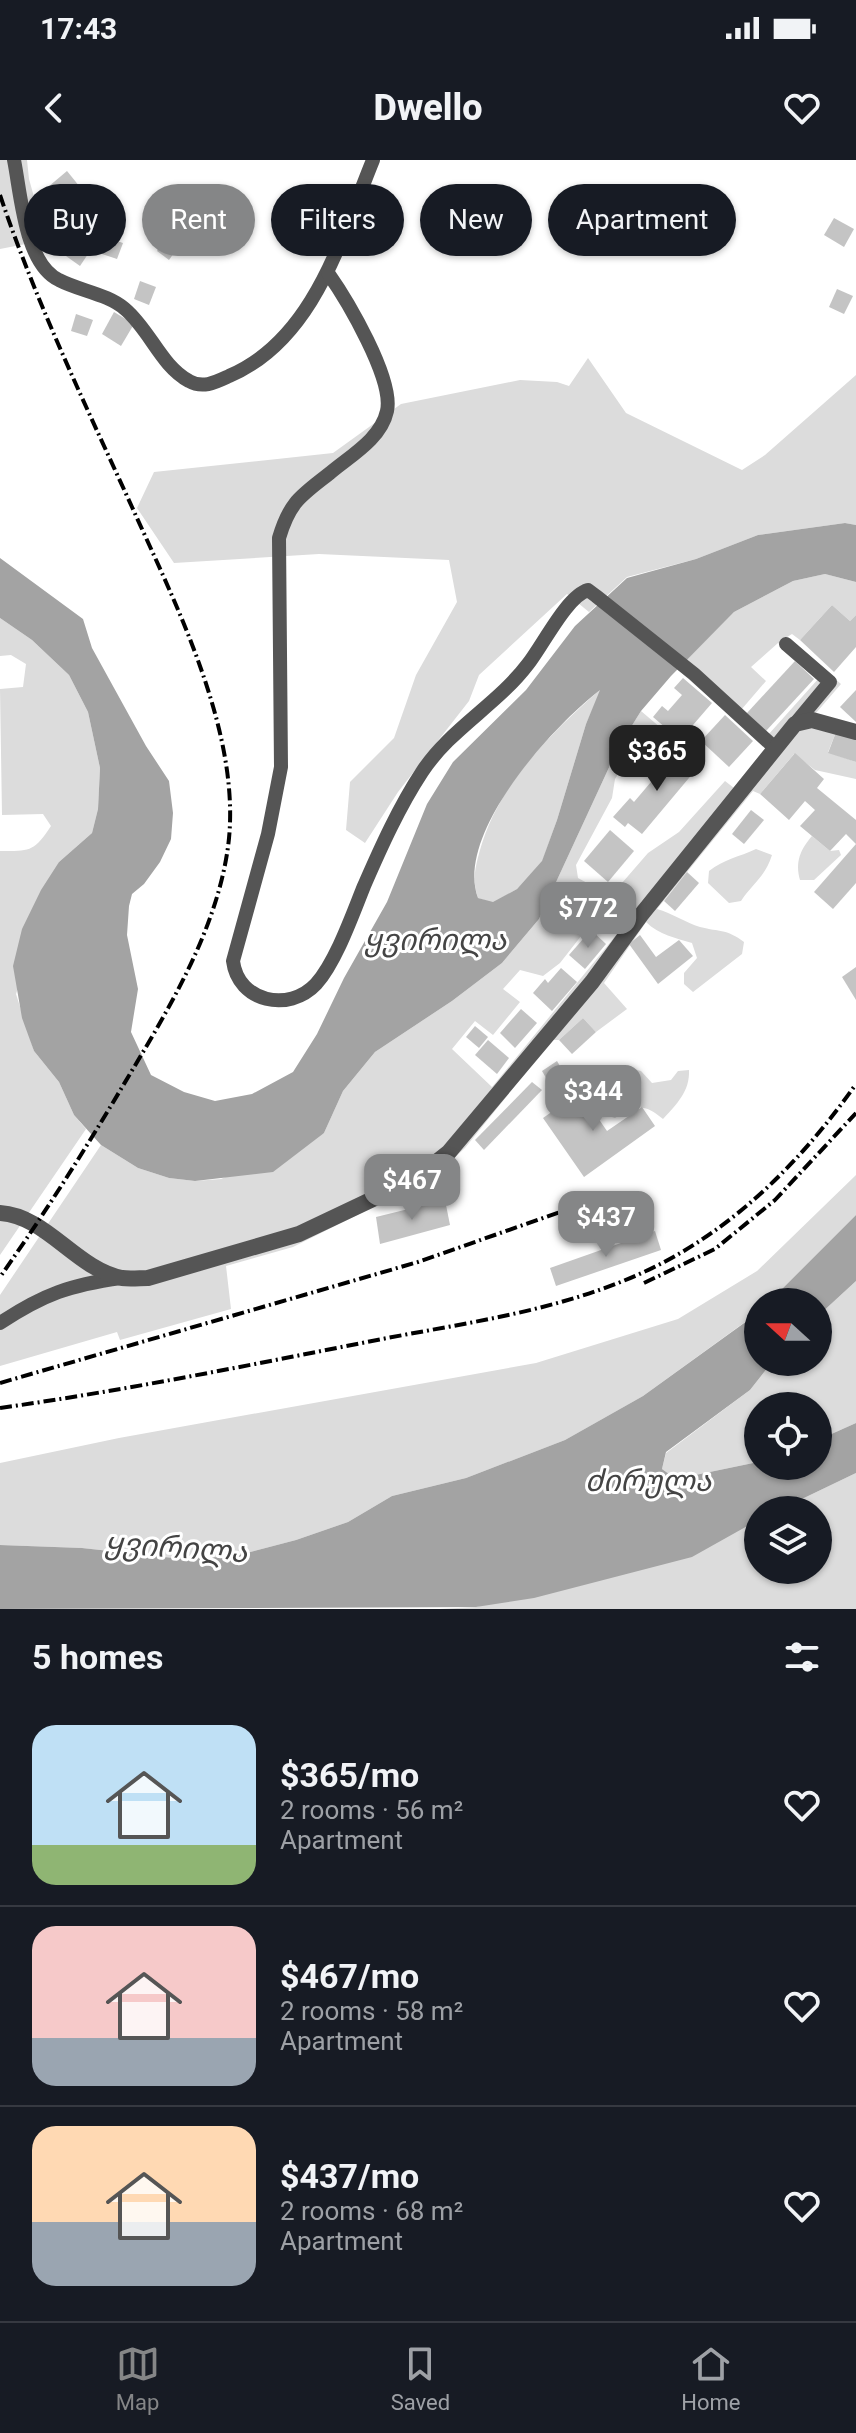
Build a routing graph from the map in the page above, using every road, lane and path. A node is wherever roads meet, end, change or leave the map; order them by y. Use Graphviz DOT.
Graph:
graph roads {
  1 [pos="14,160"];
  2 [pos="373,160"];
  3 [pos="328,273"];
  4 [pos="786,644"];
  5 [pos="795,724"];
  6 [pos="856,732"];
  7 [pos="775,748"];
  8 [pos="0,1213"];
  9 [pos="122,1278"];
  10 [pos="0,1323"];
  1 -- 3 [label="street"];
  2 -- 3 [label="street"];
  3 -- 7 [label="street"];
  4 -- 5 [label="street"];
  5 -- 6 [label="street"];
  5 -- 7 [label="street"];
  7 -- 9 [label="street"];
  8 -- 9 [label="street"];
  9 -- 10 [label="street"];
}
